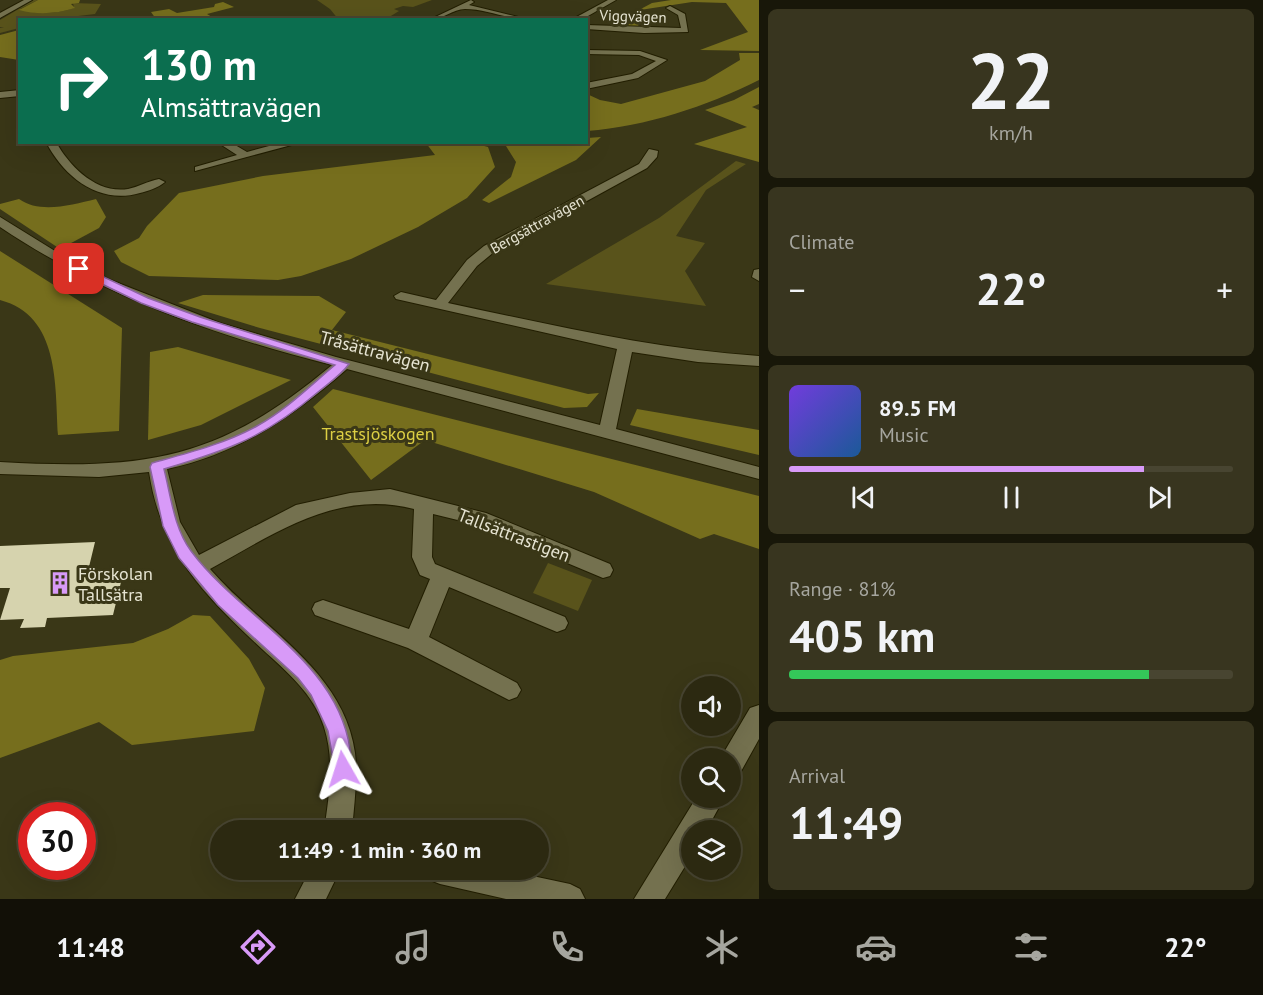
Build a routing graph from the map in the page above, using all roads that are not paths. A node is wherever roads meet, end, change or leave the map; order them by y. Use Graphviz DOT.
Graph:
graph roads {
  1 [pos="29,0"];
  2 [pos="477,0"];
  3 [pos="613,0"];
  4 [pos="462,6"];
  5 [pos="13,8"];
  6 [pos="670,8"];
  7 [pos="0,9"];
  8 [pos="0,16"];
  9 [pos="436,18"];
  10 [pos="522,18"];
  11 [pos="578,18"];
  12 [pos="588,27"];
  13 [pos="588,52"];
  14 [pos="588,86"];
  15 [pos="18,93"];
  16 [pos="0,94"];
  17 [pos="52,144"];
  18 [pos="225,144"];
  19 [pos="290,144"];
  20 [pos="653,151"];
  21 [pos="243,155"];
  22 [pos="199,169"];
  23 [pos="159,182"];
  24 [pos="0,220"];
  25 [pos="401,296"];
  26 [pos="439,305"];
  27 [pos="625,346"];
  28 [pos="759,361"];
  29 [pos="343,364"];
  30 [pos="606,433"];
  31 [pos="157,467"];
  32 [pos="0,468"];
  33 [pos="759,472"];
  34 [pos="424,504"];
  35 [pos="195,567"];
  36 [pos="603,570"];
  37 [pos="442,577"];
  38 [pos="323,609"];
  39 [pos="557,623"];
  40 [pos="416,641"];
  41 [pos="509,690"];
  42 [pos="759,716"];
  43 [pos="740,748"];
  44 [pos="705,808"];
  45 [pos="339,820"];
  46 [pos="320,880"];
  47 [pos="485,880"];
  48 [pos="310,899"];
  49 [pos="570,899"];
  50 [pos="649,899"];
  1 -- 5 [label="street"];
  2 -- 4 [label="street"];
  3 -- 11 [label="street, Viggvägen"];
  4 -- 9 [label="street"];
  4 -- 10 [label="street"];
  5 -- 7 [label="street"];
  5 -- 8 [label="street"];
  6 -- 12 [label="street, Viggvägen"];
  13 -- 14 [label="street"];
  15 -- 16 [label="street"];
  17 -- 23 [label="street"];
  18 -- 21 [label="street"];
  19 -- 21 [label="street"];
  20 -- 26 [label="street, Bergsättravägen"];
  21 -- 22 [label="street"];
  24 -- 29 [label="street, Tråsättravägen"];
  25 -- 26 [label="street"];
  26 -- 27 [label="street"];
  27 -- 28 [label="street"];
  27 -- 30 [label="street"];
  29 -- 30 [label="street, Tråsättravägen"];
  29 -- 31 [label="street"];
  30 -- 33 [label="street, Tråsättravägen"];
  31 -- 32 [label="street"];
  31 -- 35 [label="street"];
  34 -- 35 [label="street, Tallsättrastigen"];
  34 -- 36 [label="street, Tallsättrastigen"];
  34 -- 37 [label="street"];
  35 -- 45 [label="street"];
  37 -- 39 [label="street"];
  37 -- 40 [label="street"];
  38 -- 40 [label="street"];
  40 -- 41 [label="street"];
  42 -- 43 [label="street"];
  44 -- 50 [label="street"];
  46 -- 48 [label="street"];
  47 -- 49 [label="street"];
}
